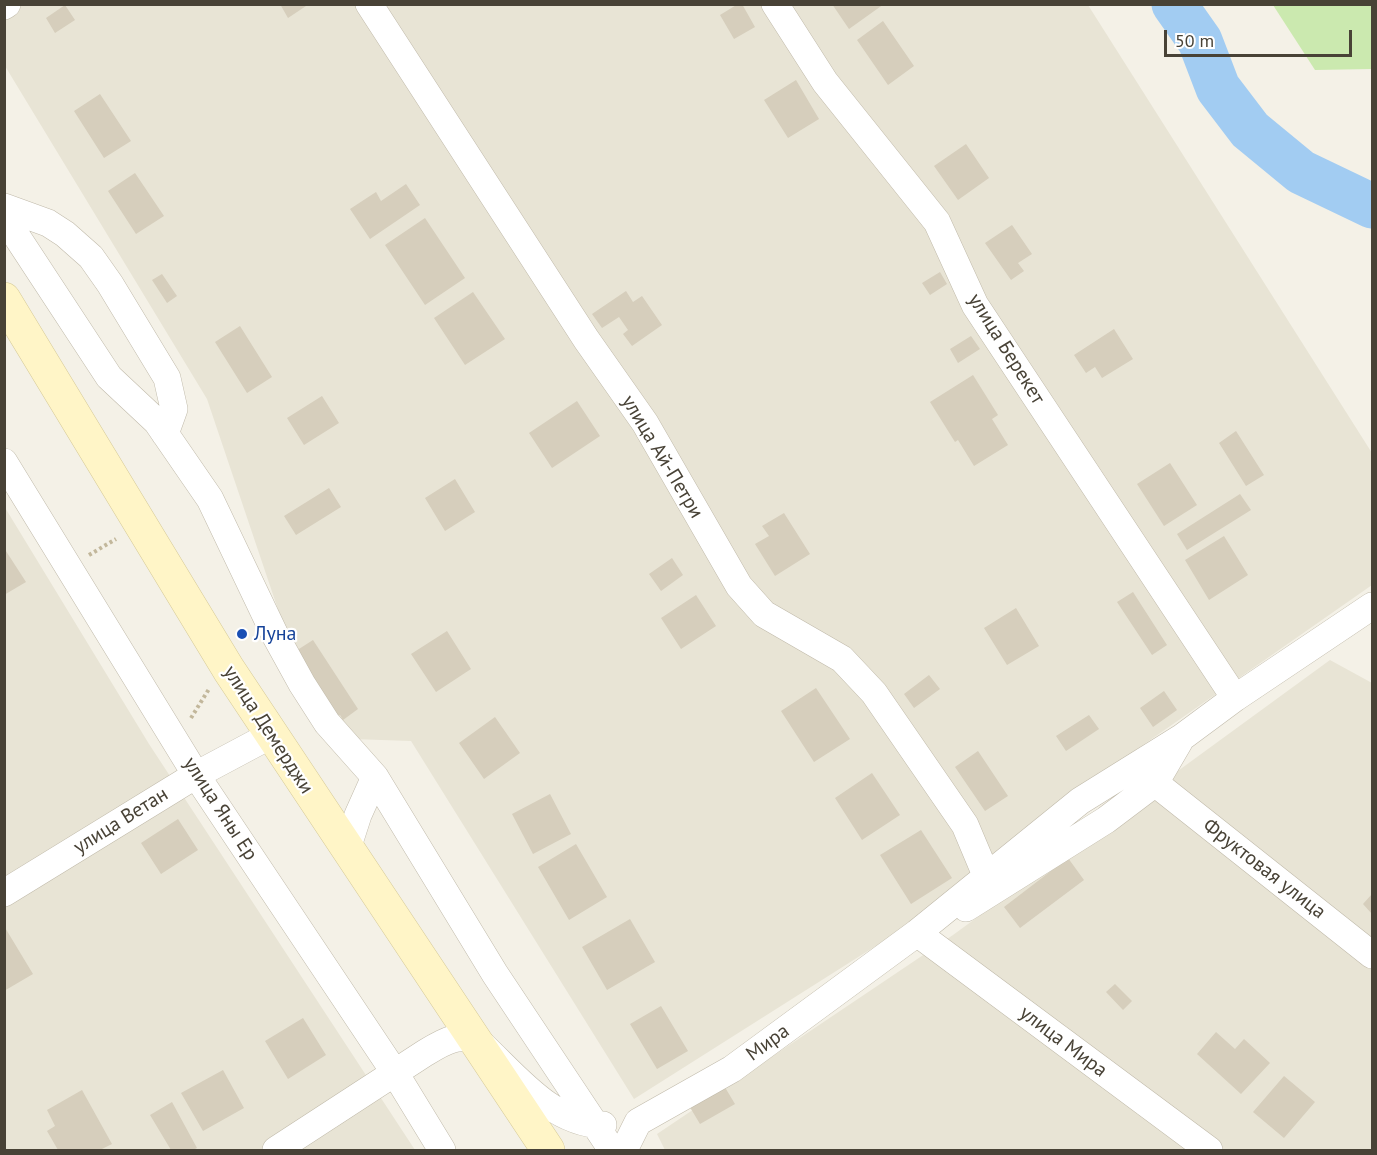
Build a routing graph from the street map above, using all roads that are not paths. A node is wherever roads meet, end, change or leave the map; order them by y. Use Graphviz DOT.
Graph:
graph roads {
  1 [pos="369,4"];
  2 [pos="776,4"];
  3 [pos="4,207"];
  4 [pos="4,217"];
  5 [pos="4,299"];
  6 [pos="165,434"];
  7 [pos="4,462"];
  8 [pos="1372,606"];
  9 [pos="1235,698"];
  10 [pos="271,735"];
  11 [pos="1181,738"];
  12 [pos="196,775"];
  13 [pos="375,777"];
  14 [pos="1155,783"];
  15 [pos="347,849"];
  16 [pos="986,875"];
  17 [pos="4,893"];
  18 [pos="917,933"];
  19 [pos="1372,955"];
  20 [pos="472,1038"];
  21 [pos="395,1073"];
  22 [pos="638,1122"];
  23 [pos="595,1125"];
  24 [pos="276,1150"];
  25 [pos="442,1150"];
  26 [pos="548,1150"];
  27 [pos="612,1150"];
  28 [pos="624,1150"];
  29 [pos="1209,1150"];
  1 -- 16 [label="street, улица Ай-Петри"];
  2 -- 9 [label="street, улица Берекет"];
  3 -- 6 [label="street"];
  4 -- 6 [label="street"];
  5 -- 10 [label="main road, улица Демерджи"];
  6 -- 13 [label="street"];
  7 -- 12 [label="street, улица Яны Ер"];
  8 -- 9 [label="street"];
  9 -- 11 [label="street"];
  10 -- 12 [label="street, улица Ветан"];
  10 -- 15 [label="main road, улица Демерджи"];
  11 -- 14 [label="street"];
  11 -- 16 [label="street"];
  12 -- 17 [label="street, улица Ветан"];
  12 -- 21 [label="street, улица Яны Ер"];
  13 -- 15 [label="street"];
  13 -- 23 [label="street"];
  14 -- 18 [label="street"];
  14 -- 19 [label="street, Фруктовая улица"];
  15 -- 20 [label="main road, улица Демерджи"];
  16 -- 18 [label="street"];
  18 -- 22 [label="street, Мира"];
  18 -- 29 [label="street, улица Мира"];
  20 -- 21 [label="street"];
  20 -- 23 [label="street"];
  20 -- 26 [label="main road, улица Демерджи"];
  21 -- 24 [label="street"];
  21 -- 25 [label="street, улица Яны Ер"];
  22 -- 23 [label="street"];
  22 -- 28 [label="street"];
  23 -- 27 [label="street"];
}
